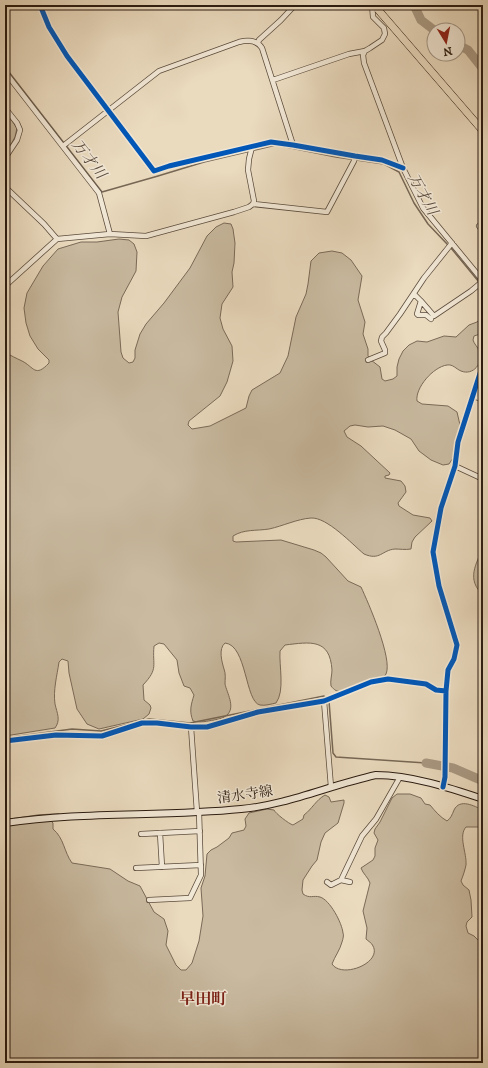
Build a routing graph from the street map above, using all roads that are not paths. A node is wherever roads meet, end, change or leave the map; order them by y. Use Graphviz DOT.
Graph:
graph roads {
  1 [pos="40,5"];
  2 [pos="295,5"];
  3 [pos="373,5"];
  4 [pos="258,43"];
  5 [pos="365,51"];
  6 [pos="5,72"];
  7 [pos="273,80"];
  8 [pos="5,108"];
  9 [pos="108,110"];
  10 [pos="483,131"];
  11 [pos="64,145"];
  12 [pos="293,145"];
  13 [pos="252,149"];
  14 [pos="5,158"];
  15 [pos="355,159"];
  16 [pos="403,168"];
  17 [pos="5,187"];
  18 [pos="253,204"];
  19 [pos="479,226"];
  20 [pos="483,231"];
  21 [pos="110,234"];
  22 [pos="56,239"];
  23 [pos="450,245"];
  24 [pos="481,282"];
  25 [pos="5,286"];
  26 [pos="414,294"];
  27 [pos="421,301"];
  28 [pos="431,319"];
  29 [pos="368,360"];
  30 [pos="483,364"];
  31 [pos="472,396"];
  32 [pos="483,399"];
  33 [pos="455,466"];
  34 [pos="483,479"];
  35 [pos="446,691"];
  36 [pos="324,701"];
  37 [pos="191,727"];
  38 [pos="5,741"];
  39 [pos="400,777"];
  40 [pos="331,787"];
  41 [pos="443,787"];
  42 [pos="483,799"];
  43 [pos="198,812"];
  44 [pos="5,823"];
  45 [pos="200,831"];
  46 [pos="160,833"];
  47 [pos="141,834"];
  48 [pos="201,865"];
  49 [pos="162,867"];
  50 [pos="136,868"];
  51 [pos="341,880"];
  52 [pos="350,882"];
  53 [pos="334,891"];
  54 [pos="149,900"];
  1 -- 9 [label="street"];
  2 -- 4 [label="street"];
  3 -- 5 [label="street"];
  3 -- 10 [label="main road"];
  4 -- 7 [label="street"];
  4 -- 9 [label="street"];
  5 -- 7 [label="street"];
  5 -- 16 [label="street"];
  6 -- 11 [label="street"];
  7 -- 12 [label="street"];
  8 -- 14 [label="street"];
  9 -- 11 [label="street"];
  9 -- 13 [label="street"];
  11 -- 21 [label="street"];
  12 -- 13 [label="street"];
  12 -- 15 [label="street"];
  13 -- 18 [label="street"];
  15 -- 16 [label="street"];
  15 -- 18 [label="street"];
  16 -- 23 [label="street"];
  17 -- 22 [label="street"];
  18 -- 21 [label="street"];
  19 -- 20 [label="street"];
  21 -- 22 [label="street"];
  22 -- 25 [label="street"];
  23 -- 24 [label="street"];
  23 -- 26 [label="street"];
  24 -- 27 [label="street"];
  26 -- 27 [label="street"];
  26 -- 29 [label="street"];
  27 -- 28 [label="street"];
  30 -- 31 [label="street"];
  31 -- 32 [label="street"];
  31 -- 33 [label="street"];
  33 -- 34 [label="street"];
  33 -- 35 [label="street"];
  35 -- 36 [label="street"];
  35 -- 41 [label="street"];
  36 -- 37 [label="street"];
  36 -- 40 [label="street"];
  37 -- 38 [label="street"];
  37 -- 43 [label="street"];
  39 -- 40 [label="main road, 清水寺線"];
  39 -- 41 [label="main road, 清水寺線"];
  39 -- 51 [label="street"];
  40 -- 43 [label="main road, 清水寺線"];
  41 -- 42 [label="main road, 清水寺線"];
  43 -- 44 [label="main road, 清水寺線"];
  43 -- 45 [label="street"];
  45 -- 46 [label="street"];
  45 -- 48 [label="street"];
  46 -- 47 [label="street"];
  46 -- 49 [label="street"];
  48 -- 49 [label="street"];
  48 -- 54 [label="street"];
  49 -- 50 [label="street"];
  51 -- 52 [label="street"];
  51 -- 53 [label="street"];
}
